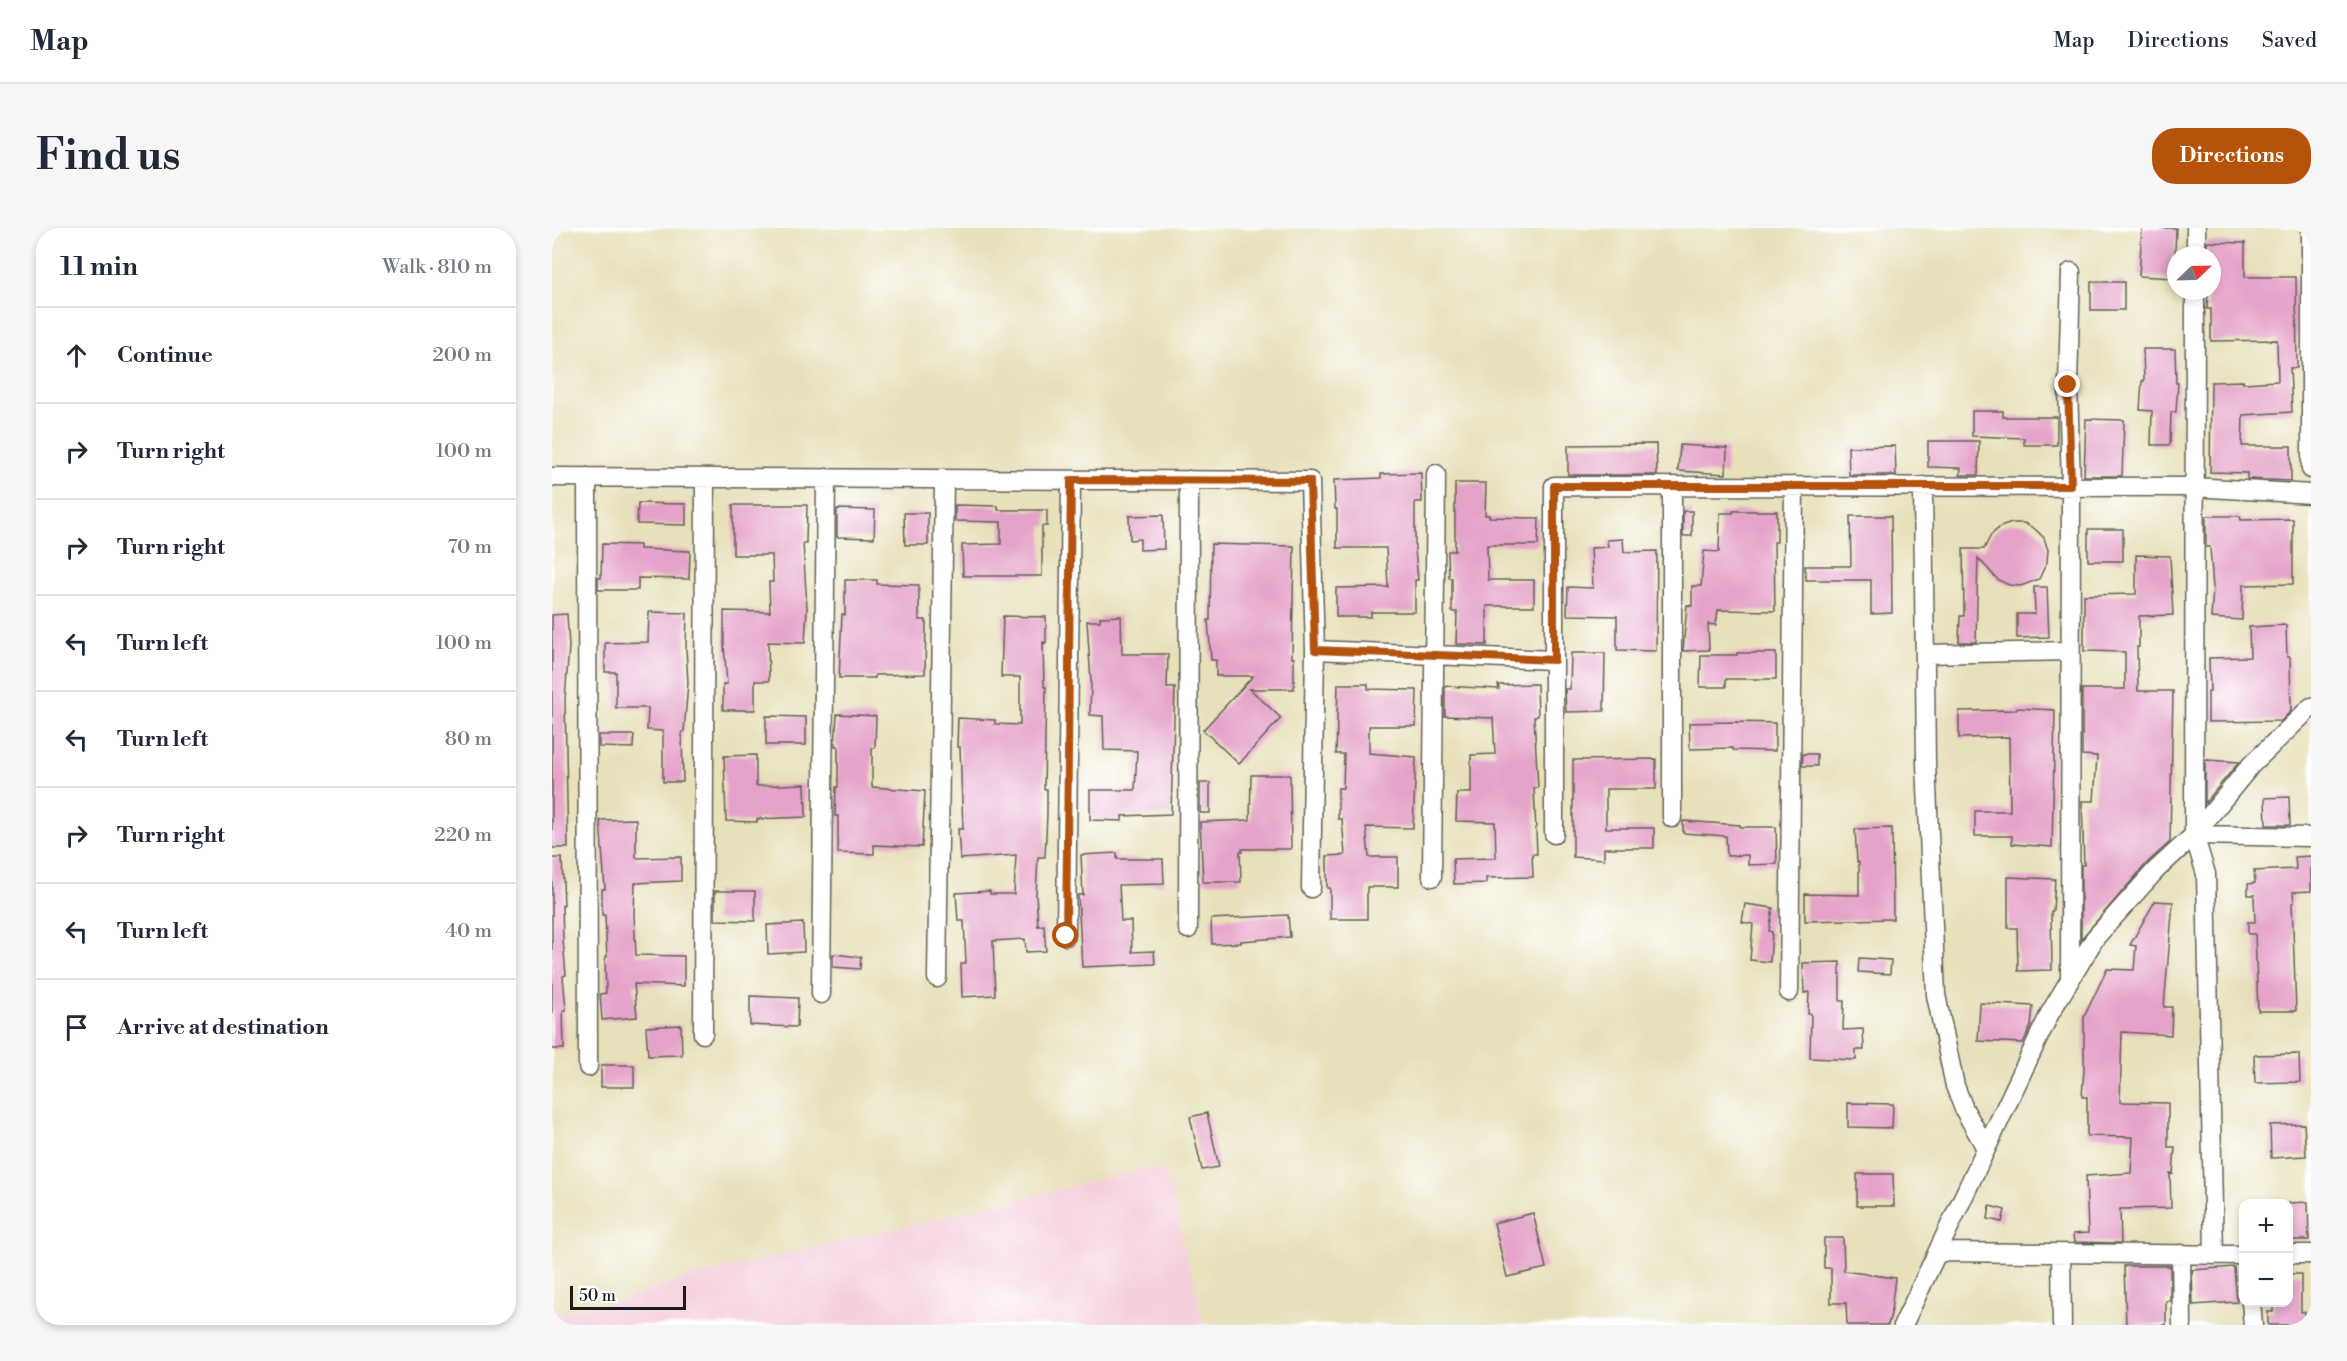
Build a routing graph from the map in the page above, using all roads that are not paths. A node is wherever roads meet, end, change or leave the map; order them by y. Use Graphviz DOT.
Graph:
graph roads {
  1 [pos="2196,228"];
  2 [pos="2311,228"];
  3 [pos="2196,246"];
  4 [pos="2071,272"];
  5 [pos="2195,300"];
  6 [pos="2311,469"];
  7 [pos="1436,474"];
  8 [pos="552,477"];
  9 [pos="587,477"];
  10 [pos="705,478"];
  11 [pos="826,478"];
  12 [pos="944,479"];
  13 [pos="1071,480"];
  14 [pos="1189,480"];
  15 [pos="1672,486"];
  16 [pos="1794,486"];
  17 [pos="1923,486"];
  18 [pos="2071,486"];
  19 [pos="2193,487"];
  20 [pos="2311,494"];
  21 [pos="1315,650"];
  22 [pos="2070,651"];
  23 [pos="1926,654"];
  24 [pos="1434,655"];
  25 [pos="1554,660"];
  26 [pos="2311,707"];
  27 [pos="1672,818"];
  28 [pos="1554,834"];
  29 [pos="2194,835"];
  30 [pos="2311,837"];
  31 [pos="1432,878"];
  32 [pos="1311,888"];
  33 [pos="1188,929"];
  34 [pos="1066,936"];
  35 [pos="937,978"];
  36 [pos="2070,980"];
  37 [pos="1790,992"];
  38 [pos="821,994"];
  39 [pos="703,1034"];
  40 [pos="588,1067"];
  41 [pos="1986,1148"];
  42 [pos="1938,1252"];
  43 [pos="2061,1254"];
  44 [pos="2181,1254"];
  45 [pos="2293,1254"];
  46 [pos="2311,1254"];
  47 [pos="2214,1255"];
  48 [pos="2239,1255"];
  49 [pos="2251,1307"];
  50 [pos="1903,1325"];
  51 [pos="2062,1325"];
  52 [pos="2182,1325"];
  53 [pos="2253,1325"];
  1 -- 3 [label="street"];
  2 -- 6 [label="street"];
  4 -- 18 [label="street"];
  5 -- 19 [label="street"];
  7 -- 24 [label="street"];
  8 -- 9 [label="street"];
  9 -- 10 [label="street"];
  9 -- 40 [label="street"];
  10 -- 11 [label="street"];
  10 -- 39 [label="street"];
  11 -- 12 [label="street"];
  11 -- 38 [label="street"];
  12 -- 13 [label="street"];
  12 -- 35 [label="street"];
  13 -- 14 [label="street"];
  13 -- 34 [label="street"];
  14 -- 21 [label="street"];
  14 -- 33 [label="street"];
  15 -- 16 [label="street"];
  15 -- 25 [label="street"];
  15 -- 27 [label="street"];
  16 -- 17 [label="street"];
  16 -- 37 [label="street"];
  17 -- 18 [label="street"];
  17 -- 23 [label="street"];
  18 -- 19 [label="street"];
  18 -- 22 [label="street"];
  19 -- 20 [label="street"];
  19 -- 29 [label="street"];
  21 -- 24 [label="street"];
  21 -- 32 [label="street"];
  22 -- 23 [label="street"];
  22 -- 36 [label="street"];
  23 -- 41 [label="street"];
  24 -- 25 [label="street"];
  24 -- 31 [label="street"];
  25 -- 28 [label="street"];
  26 -- 29 [label="street"];
  29 -- 30 [label="street"];
  29 -- 36 [label="street"];
  29 -- 47 [label="street"];
  36 -- 41 [label="street"];
  41 -- 42 [label="street"];
  42 -- 43 [label="street"];
  42 -- 50 [label="street"];
  43 -- 44 [label="street"];
  43 -- 51 [label="street"];
  44 -- 47 [label="street"];
  44 -- 52 [label="street"];
  45 -- 46 [label="street"];
  47 -- 48 [label="street"];
  49 -- 53 [label="street"];
}
